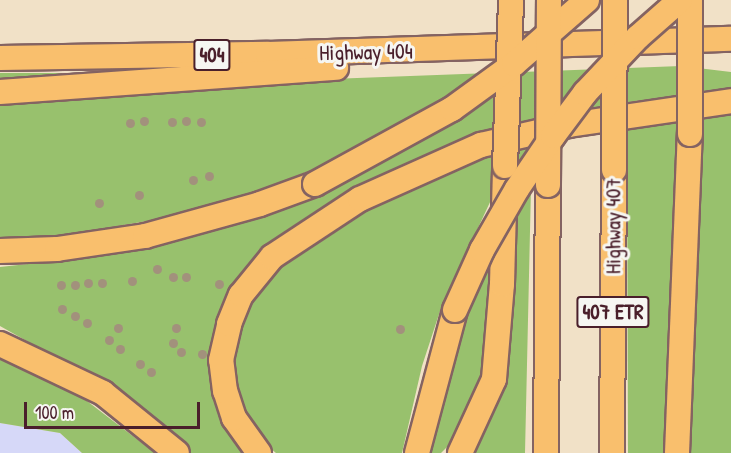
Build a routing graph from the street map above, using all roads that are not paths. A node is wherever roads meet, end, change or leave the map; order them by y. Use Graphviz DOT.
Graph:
graph roads {
  1 [pos="511,0"];
  2 [pos="549,0"];
  3 [pos="587,0"];
  4 [pos="615,0"];
  5 [pos="680,0"];
  6 [pos="690,0"];
  7 [pos="731,39"];
  8 [pos="424,50"];
  9 [pos="0,58"];
  10 [pos="0,92"];
  11 [pos="731,101"];
  12 [pos="0,251"];
  13 [pos="0,344"];
  14 [pos="418,448"];
  15 [pos="177,453"];
  16 [pos="259,453"];
  17 [pos="460,453"];
  18 [pos="546,453"];
  19 [pos="612,453"];
  20 [pos="677,453"];
  1 -- 17 [label="highway, bridge"];
  2 -- 18 [label="highway, 407 ETR, bridge"];
  3 -- 12 [label="highway, bridge"];
  4 -- 19 [label="highway, Highway 407 / 407 ETR, bridge"];
  5 -- 14 [label="highway, bridge"];
  6 -- 20 [label="highway, bridge"];
  7 -- 8 [label="highway, Highway 404 / 404"];
  8 -- 9 [label="highway, Highway 404 / 404"];
  8 -- 10 [label="highway"];
  11 -- 16 [label="highway"];
  13 -- 15 [label="highway"];
}
